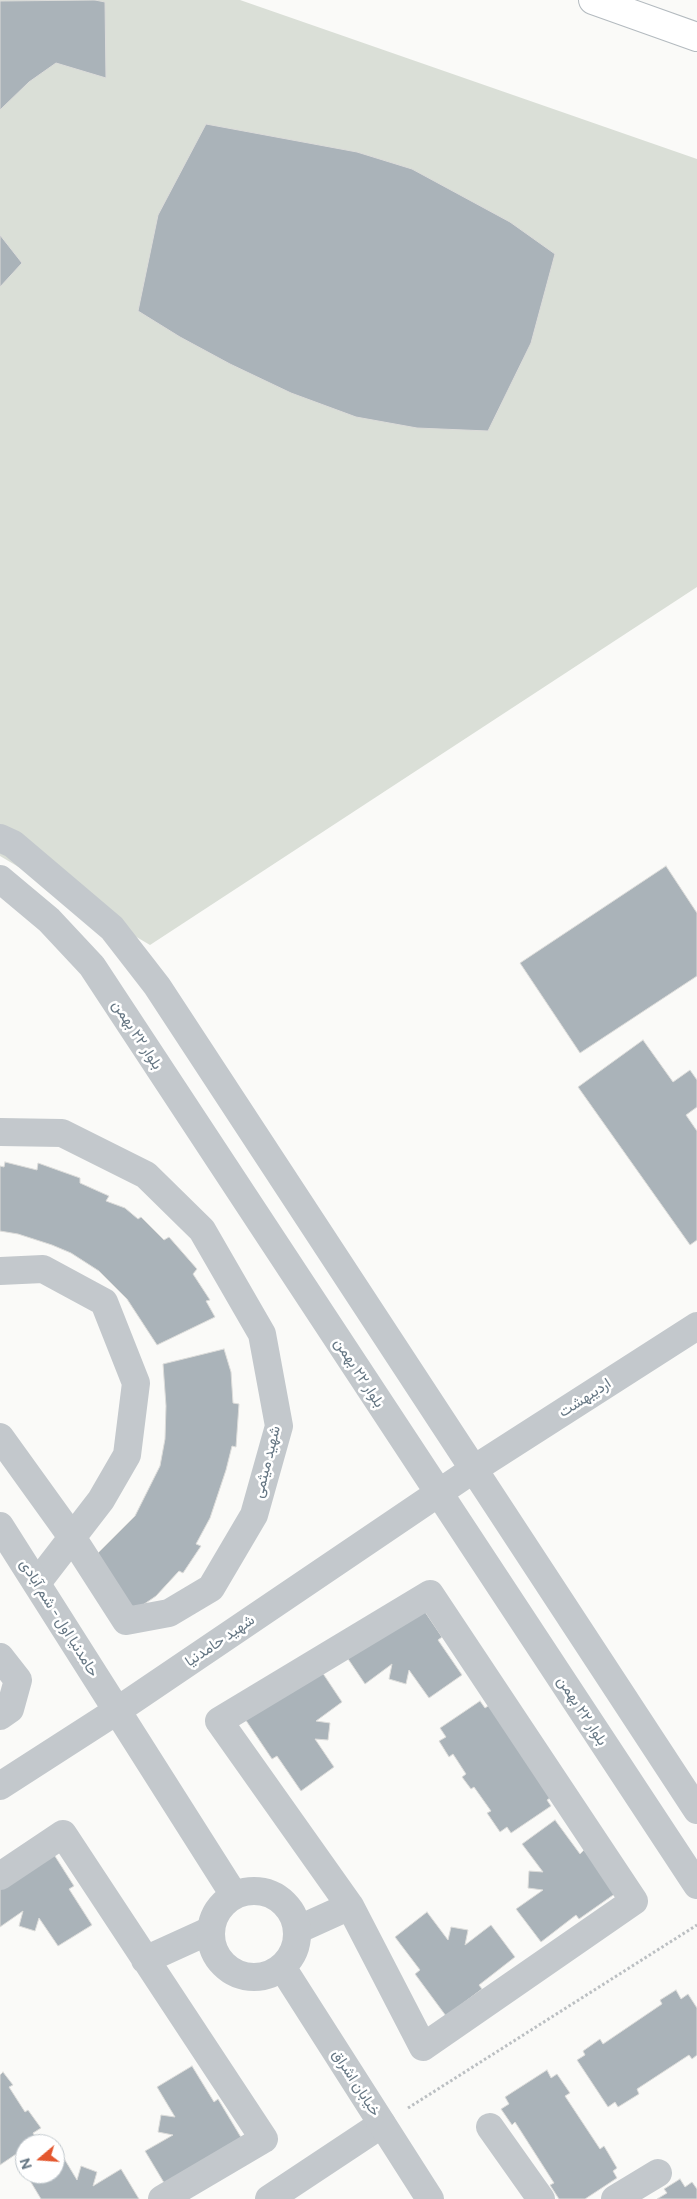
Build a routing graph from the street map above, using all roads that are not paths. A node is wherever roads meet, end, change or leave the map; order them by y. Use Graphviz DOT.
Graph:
graph roads {
  1 [pos="593,0"];
  2 [pos="697,37"];
  3 [pos="0,838"];
  4 [pos="0,879"];
  5 [pos="0,1132"];
  6 [pos="0,1271"];
  7 [pos="697,1326"];
  8 [pos="0,1437"];
  9 [pos="474,1469"];
  10 [pos="439,1494"];
  11 [pos="0,1526"];
  12 [pos="72,1537"];
  13 [pos="37,1583"];
  14 [pos="0,1657"];
  15 [pos="118,1710"];
  16 [pos="0,1716"];
  17 [pos="0,1786"];
  18 [pos="697,1810"];
  19 [pos="0,1876"];
  20 [pos="697,1885"];
  21 [pos="234,1895"];
  22 [pos="350,1906"];
  23 [pos="211,1930"];
  24 [pos="297,1930"];
  25 [pos="145,1960"];
  26 [pos="282,1967"];
  27 [pos="382,2124"];
  28 [pos="490,2127"];
  29 [pos="658,2173"];
  30 [pos="162,2199"];
  31 [pos="269,2199"];
  32 [pos="430,2199"];
  33 [pos="541,2199"];
  34 [pos="615,2199"];
  1 -- 2 [label="main road"];
  3 -- 9 [label="street"];
  4 -- 10 [label="street, بلوار ۲۲ بهمن"];
  5 -- 12 [label="street, شهید میثمی"];
  6 -- 12 [label="street"];
  7 -- 9 [label="street, اردیبهشت"];
  8 -- 12 [label="street, شهید میثمی"];
  9 -- 10 [label="street, اردیبهشت"];
  9 -- 18 [label="street"];
  10 -- 15 [label="street, شهید حامدنیا"];
  10 -- 20 [label="street, بلوار ۲۲ بهمن"];
  11 -- 13 [label="street, حامدنیا اول - شم آبادی"];
  12 -- 13 [label="street"];
  13 -- 15 [label="street, حامدنیا اول - شم آبادی"];
  14 -- 16 [label="street"];
  15 -- 17 [label="street, شهید حامدنیا"];
  15 -- 21 [label="street"];
  19 -- 25 [label="street"];
  21 -- 23 [label="street"];
  21 -- 24 [label="street"];
  22 -- 22 [label="street"];
  22 -- 24 [label="street"];
  23 -- 25 [label="street"];
  23 -- 26 [label="street"];
  24 -- 26 [label="street"];
  25 -- 30 [label="street"];
  26 -- 27 [label="street, خیابان اشراق"];
  27 -- 31 [label="street"];
  27 -- 32 [label="street, خیابان اشراق"];
  28 -- 33 [label="street"];
  29 -- 34 [label="street"];
}
